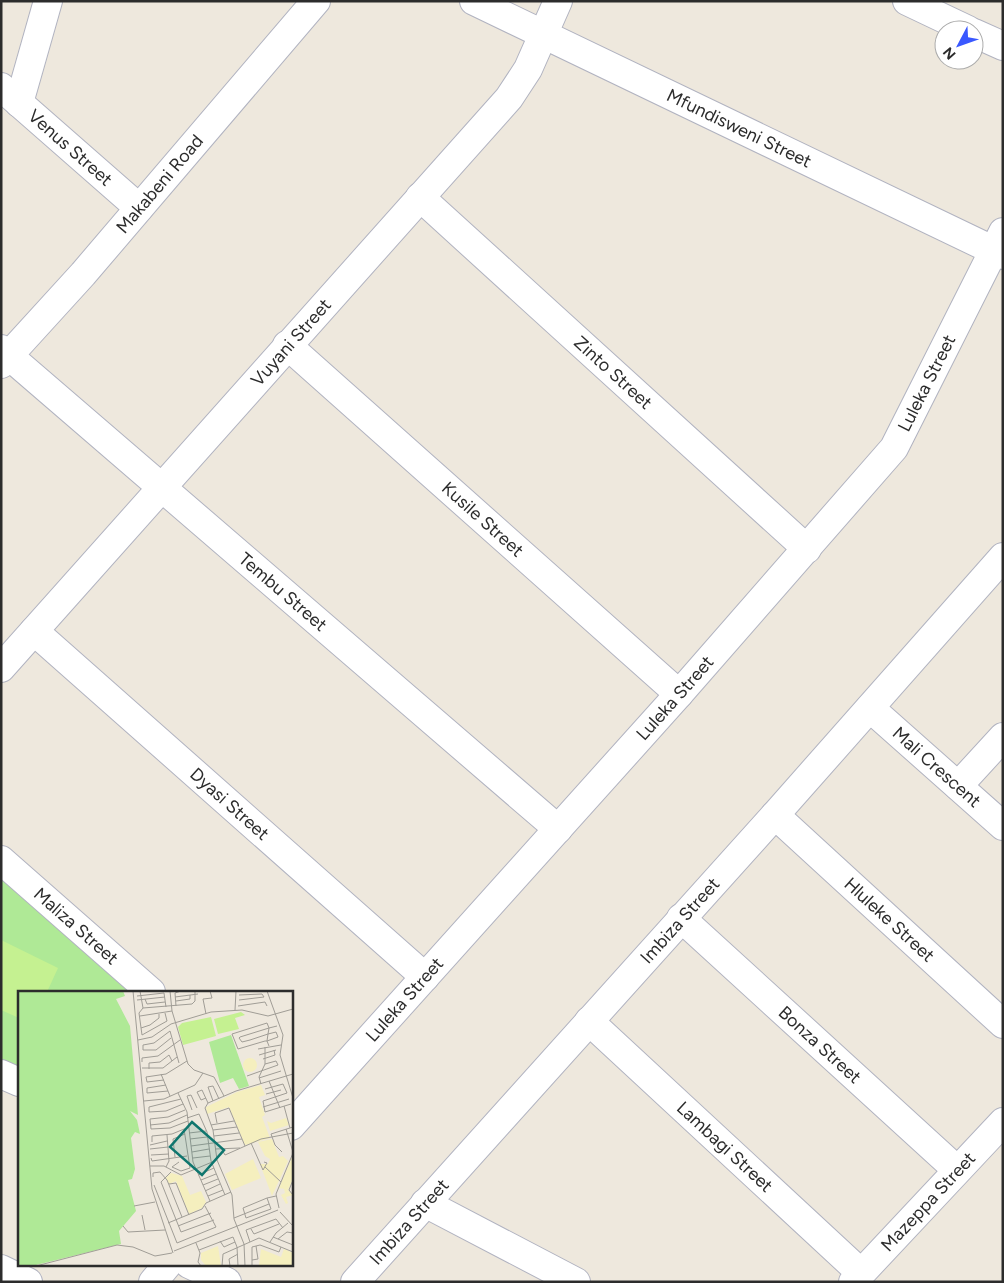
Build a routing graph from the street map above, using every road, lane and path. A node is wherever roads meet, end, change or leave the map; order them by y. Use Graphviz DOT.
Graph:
graph roads {
  1 [pos="48,1"];
  2 [pos="316,1"];
  3 [pos="474,1"];
  4 [pos="558,1"];
  5 [pos="907,1"];
  6 [pos="947,20"];
  7 [pos="542,34"];
  8 [pos="984,37"];
  9 [pos="1003,46"];
  10 [pos="10,95"];
  11 [pos="420,197"];
  12 [pos="139,208"];
  13 [pos="1000,246"];
  14 [pos="287,345"];
  15 [pos="4,356"];
  16 [pos="161,487"];
  17 [pos="807,549"];
  18 [pos="1003,557"];
  19 [pos="34,630"];
  20 [pos="1,668"];
  21 [pos="679,694"];
  22 [pos="870,708"];
  23 [pos="1003,738"];
  24 [pos="958,786"];
  25 [pos="775,815"];
  26 [pos="1003,826"];
  27 [pos="558,829"];
  28 [pos="1,860"];
  29 [pos="682,918"];
  30 [pos="425,976"];
  31 [pos="150,991"];
  32 [pos="589,1021"];
  33 [pos="1003,1024"];
  34 [pos="1,1074"];
  35 [pos="18,1082"];
  36 [pos="294,1119"];
  37 [pos="1003,1122"];
  38 [pos="957,1170"];
  39 [pos="425,1203"];
  40 [pos="166,1266"];
  41 [pos="193,1266"];
  42 [pos="1,1269"];
  43 [pos="857,1277"];
  44 [pos="28,1282"];
  45 [pos="153,1282"];
  46 [pos="227,1282"];
  47 [pos="355,1282"];
  48 [pos="576,1282"];
  1 -- 10 [label="street"];
  2 -- 12 [label="street, Makabeni Road"];
  3 -- 7 [label="street, Mfundisweni Street"];
  4 -- 7 [label="street, Vuyani Street"];
  5 -- 6 [label="street"];
  7 -- 11 [label="street, Vuyani Street"];
  7 -- 13 [label="street, Mfundisweni Street"];
  8 -- 9 [label="street"];
  10 -- 12 [label="street, Venus Street"];
  11 -- 14 [label="street, Vuyani Street"];
  11 -- 17 [label="street, Zinto Street"];
  12 -- 15 [label="street, Makabeni Road"];
  13 -- 17 [label="street, Luleka Street"];
  14 -- 16 [label="street, Vuyani Street"];
  14 -- 21 [label="street, Kusile Street"];
  15 -- 16 [label="street, Tembu Street"];
  16 -- 19 [label="street, Vuyani Street"];
  16 -- 27 [label="street, Tembu Street"];
  17 -- 21 [label="street, Luleka Street"];
  18 -- 22 [label="street, Imbiza Street"];
  19 -- 20 [label="street, Vuyani Street"];
  19 -- 30 [label="street, Dyasi Street"];
  21 -- 27 [label="street, Luleka Street"];
  22 -- 24 [label="street, Mali Crescent"];
  22 -- 25 [label="street, Imbiza Street"];
  23 -- 24 [label="street"];
  24 -- 26 [label="street, Mali Crescent"];
  25 -- 29 [label="street, Imbiza Street"];
  25 -- 33 [label="street, Hluleke Street"];
  27 -- 30 [label="street, Luleka Street"];
  28 -- 31 [label="street, Maliza Street"];
  29 -- 32 [label="street, Imbiza Street"];
  29 -- 38 [label="street, Bonza Street"];
  30 -- 36 [label="street, Luleka Street"];
  32 -- 39 [label="street, Imbiza Street"];
  32 -- 43 [label="street, Lambagi Street"];
  34 -- 35 [label="street"];
  37 -- 38 [label="street, Mazeppa Street"];
  38 -- 43 [label="street, Mazeppa Street"];
  39 -- 47 [label="street, Imbiza Street"];
  39 -- 48 [label="street"];
  40 -- 45 [label="street"];
  41 -- 46 [label="street"];
  42 -- 44 [label="street"];
}
